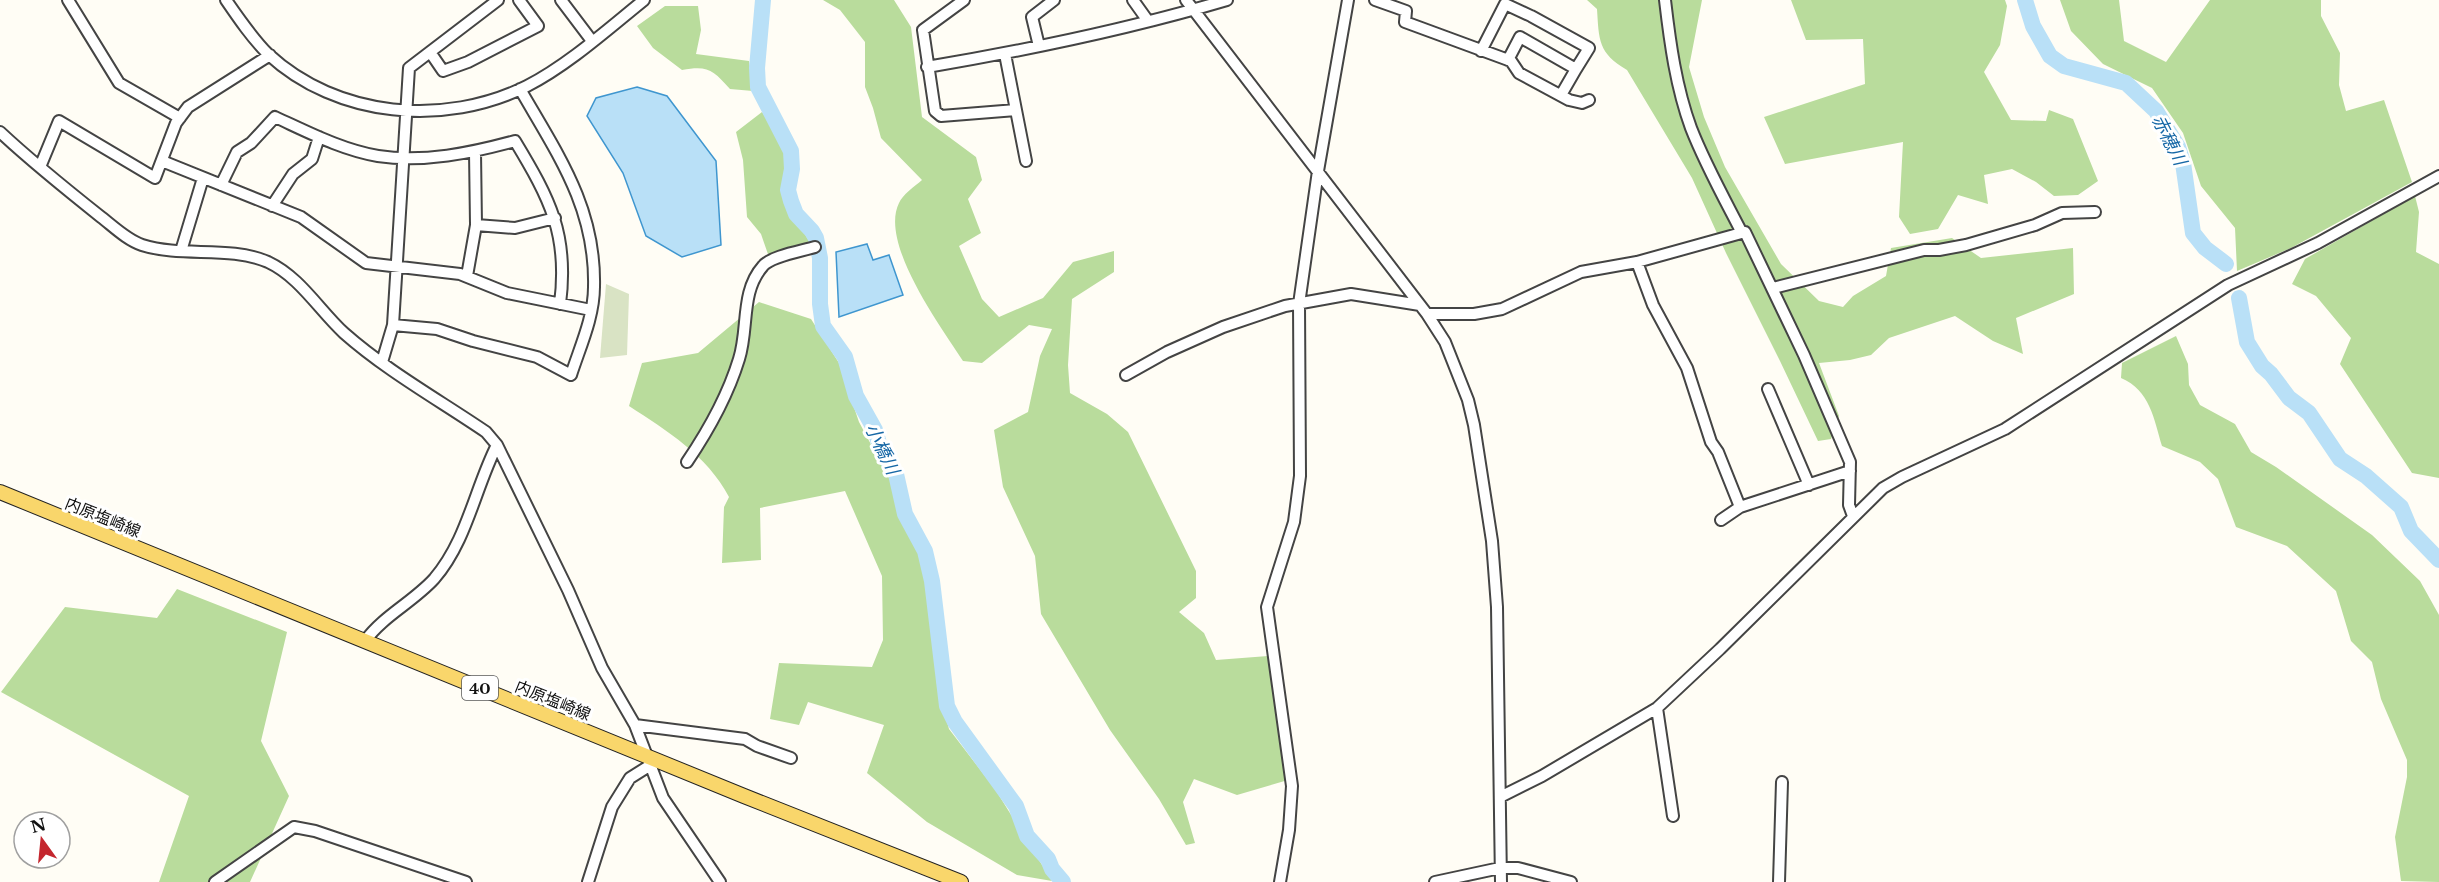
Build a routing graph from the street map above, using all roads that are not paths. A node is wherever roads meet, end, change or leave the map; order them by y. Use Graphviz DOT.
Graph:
graph roads {
  1 [pos="68,0"];
  2 [pos="226,0"];
  3 [pos="498,0"];
  4 [pos="519,0"];
  5 [pos="561,0"];
  6 [pos="644,0"];
  7 [pos="964,0"];
  8 [pos="1054,0"];
  9 [pos="1133,0"];
  10 [pos="1227,0"];
  11 [pos="1348,0"];
  12 [pos="1375,0"];
  13 [pos="1665,0"];
  14 [pos="1190,4"];
  15 [pos="1148,21"];
  16 [pos="592,41"];
  17 [pos="1039,46"];
  18 [pos="1481,51"];
  19 [pos="430,52"];
  20 [pos="1005,54"];
  21 [pos="270,55"];
  22 [pos="1508,60"];
  23 [pos="927,67"];
  24 [pos="1576,69"];
  25 [pos="520,89"];
  26 [pos="1561,95"];
  27 [pos="1589,100"];
  28 [pos="1016,110"];
  29 [pos="408,112"];
  30 [pos="180,118"];
  31 [pos="0,132"];
  32 [pos="320,137"];
  33 [pos="475,152"];
  34 [pos="404,157"];
  35 [pos="162,161"];
  36 [pos="1026,161"];
  37 [pos="40,167"];
  38 [pos="1318,171"];
  39 [pos="2439,176"];
  40 [pos="203,178"];
  41 [pos="221,185"];
  42 [pos="272,206"];
  43 [pos="2095,212"];
  44 [pos="555,218"];
  45 [pos="476,225"];
  46 [pos="1742,233"];
  47 [pos="815,247"];
  48 [pos="181,251"];
  49 [pos="1637,262"];
  50 [pos="397,267"];
  51 [pos="467,276"];
  52 [pos="1773,288"];
  53 [pos="560,304"];
  54 [pos="1299,304"];
  55 [pos="1420,304"];
  56 [pos="591,310"];
  57 [pos="1427,314"];
  58 [pos="393,325"];
  59 [pos="382,362"];
  60 [pos="1126,375"];
  61 [pos="1768,388"];
  62 [pos="497,445"];
  63 [pos="687,462"];
  64 [pos="1850,471"];
  65 [pos="1809,485"];
  66 [pos="0,492"];
  67 [pos="1740,507"];
  68 [pos="1853,516"];
  69 [pos="1721,520"];
  70 [pos="365,641"];
  71 [pos="1657,708"];
  72 [pos="635,724"];
  73 [pos="791,758"];
  74 [pos="647,761"];
  75 [pos="1782,782"];
  76 [pos="1500,796"];
  77 [pos="1673,816"];
  78 [pos="1500,868"];
  79 [pos="215,882"];
  80 [pos="466,882"];
  81 [pos="588,882"];
  82 [pos="720,882"];
  83 [pos="961,882"];
  84 [pos="1280,882"];
  85 [pos="1435,882"];
  86 [pos="1501,882"];
  87 [pos="1571,882"];
  88 [pos="1779,882"];
  1 -- 30 [label="street"];
  2 -- 21 [label="street"];
  3 -- 19 [label="street"];
  4 -- 19 [label="street"];
  5 -- 16 [label="street"];
  6 -- 16 [label="street"];
  7 -- 23 [label="street"];
  8 -- 17 [label="street"];
  9 -- 15 [label="street"];
  10 -- 14 [label="street"];
  11 -- 38 [label="street"];
  12 -- 18 [label="street"];
  13 -- 46 [label="street"];
  14 -- 15 [label="street"];
  14 -- 38 [label="street"];
  15 -- 17 [label="street"];
  16 -- 25 [label="street"];
  17 -- 20 [label="street"];
  18 -- 22 [label="street"];
  18 -- 24 [label="street"];
  19 -- 29 [label="street"];
  20 -- 23 [label="street"];
  20 -- 28 [label="street"];
  21 -- 29 [label="street"];
  21 -- 30 [label="street"];
  22 -- 24 [label="street"];
  22 -- 26 [label="street"];
  23 -- 28 [label="street"];
  24 -- 26 [label="street"];
  25 -- 29 [label="street"];
  25 -- 56 [label="street"];
  26 -- 27 [label="street"];
  28 -- 36 [label="street"];
  29 -- 34 [label="street"];
  30 -- 35 [label="street"];
  31 -- 37 [label="street"];
  32 -- 34 [label="street"];
  32 -- 41 [label="street"];
  32 -- 42 [label="street"];
  33 -- 34 [label="street"];
  33 -- 44 [label="street"];
  33 -- 45 [label="street"];
  34 -- 50 [label="street"];
  35 -- 37 [label="street"];
  35 -- 40 [label="street"];
  37 -- 48 [label="street"];
  38 -- 54 [label="street"];
  38 -- 55 [label="street"];
  39 -- 68 [label="street"];
  40 -- 41 [label="street"];
  40 -- 48 [label="street"];
  41 -- 42 [label="street"];
  42 -- 50 [label="street"];
  43 -- 52 [label="street"];
  44 -- 45 [label="street"];
  44 -- 53 [label="street"];
  45 -- 51 [label="street"];
  46 -- 49 [label="street"];
  46 -- 52 [label="street"];
  47 -- 63 [label="street"];
  48 -- 59 [label="street"];
  49 -- 57 [label="street"];
  49 -- 67 [label="street"];
  50 -- 51 [label="street"];
  50 -- 58 [label="street"];
  51 -- 53 [label="street"];
  52 -- 64 [label="street"];
  53 -- 56 [label="street"];
  54 -- 55 [label="street"];
  54 -- 60 [label="street"];
  54 -- 84 [label="street"];
  55 -- 57 [label="street"];
  56 -- 58 [label="street"];
  57 -- 76 [label="street"];
  58 -- 59 [label="street"];
  59 -- 62 [label="street"];
  61 -- 65 [label="street"];
  62 -- 70 [label="street"];
  62 -- 72 [label="street"];
  64 -- 65 [label="street"];
  64 -- 68 [label="street"];
  65 -- 67 [label="street"];
  66 -- 70 [label="main road, 内原塩崎線 / 40"];
  67 -- 69 [label="street"];
  68 -- 71 [label="street"];
  70 -- 74 [label="main road, 内原塩崎線 / 40"];
  71 -- 76 [label="street"];
  71 -- 77 [label="street"];
  72 -- 73 [label="street"];
  72 -- 74 [label="street"];
  74 -- 81 [label="street"];
  74 -- 82 [label="street"];
  74 -- 83 [label="main road, 内原塩崎線 / 40"];
  75 -- 88 [label="street"];
  76 -- 78 [label="street"];
  78 -- 85 [label="street"];
  78 -- 86 [label="street"];
  78 -- 87 [label="street"];
  79 -- 80 [label="street"];
}
